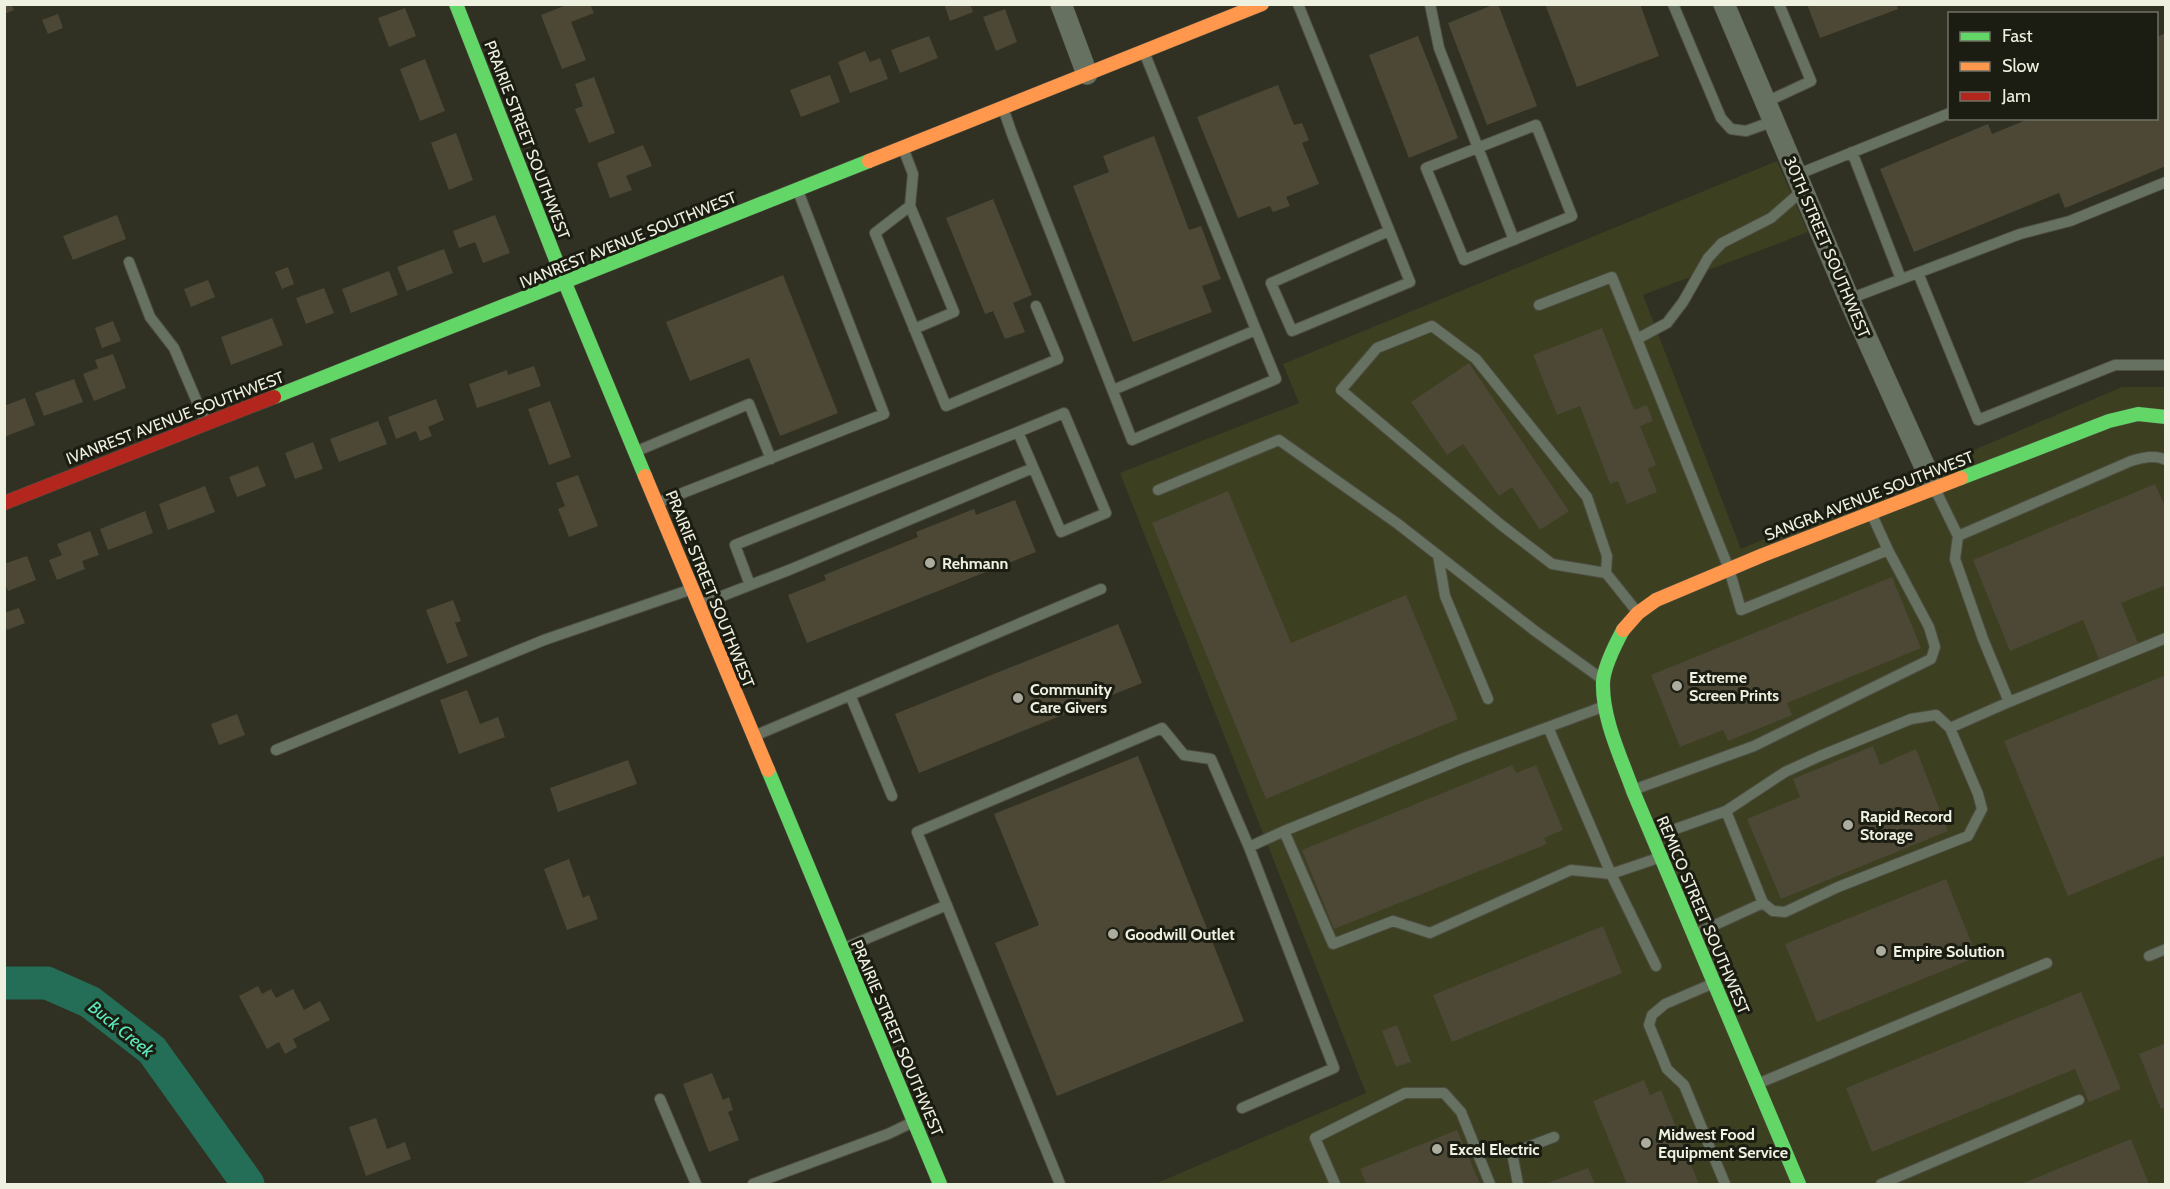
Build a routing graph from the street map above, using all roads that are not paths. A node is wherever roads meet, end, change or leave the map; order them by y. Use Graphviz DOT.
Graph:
graph roads {
  1 [pos="456,4"];
  2 [pos="1060,4"];
  3 [pos="1262,4"];
  4 [pos="1298,4"];
  5 [pos="1430,4"];
  6 [pos="1673,4"];
  7 [pos="1724,4"];
  8 [pos="1779,4"];
  9 [pos="1144,51"];
  10 [pos="1088,74"];
  11 [pos="1003,108"];
  12 [pos="1770,112"];
  13 [pos="1948,114"];
  14 [pos="1478,147"];
  15 [pos="903,148"];
  16 [pos="1852,152"];
  17 [pos="2166,182"];
  18 [pos="1800,183"];
  19 [pos="798,190"];
  20 [pos="910,206"];
  21 [pos="1389,231"];
  22 [pos="1514,240"];
  23 [pos="129,262"];
  24 [pos="1918,273"];
  25 [pos="1901,279"];
  26 [pos="565,283"];
  27 [pos="1849,299"];
  28 [pos="1539,305"];
  29 [pos="1036,306"];
  30 [pos="914,329"];
  31 [pos="1256,330"];
  32 [pos="1637,339"];
  33 [pos="2166,365"];
  34 [pos="1113,390"];
  35 [pos="2166,417"];
  36 [pos="207,423"];
  37 [pos="1017,432"];
  38 [pos="635,452"];
  39 [pos="771,459"];
  40 [pos="2166,460"];
  41 [pos="1033,468"];
  42 [pos="1934,488"];
  43 [pos="1158,490"];
  44 [pos="4,503"];
  45 [pos="657,504"];
  46 [pos="1871,512"];
  47 [pos="1958,537"];
  48 [pos="1888,550"];
  49 [pos="1438,555"];
  50 [pos="1729,569"];
  51 [pos="1606,573"];
  52 [pos="750,585"];
  53 [pos="692,589"];
  54 [pos="1101,589"];
  55 [pos="699,605"];
  56 [pos="1638,614"];
  57 [pos="2166,638"];
  58 [pos="1611,654"];
  59 [pos="1603,680"];
  60 [pos="850,695"];
  61 [pos="1488,699"];
  62 [pos="2009,702"];
  63 [pos="1605,706"];
  64 [pos="1548,727"];
  65 [pos="1950,728"];
  66 [pos="753,736"];
  67 [pos="276,750"];
  68 [pos="1633,790"];
  69 [pos="892,796"];
  70 [pos="1726,811"];
  71 [pos="1284,831"];
  72 [pos="1652,837"];
  73 [pos="1250,847"];
  74 [pos="1661,857"];
  75 [pos="1611,874"];
  76 [pos="1763,903"];
  77 [pos="947,905"];
  78 [pos="1694,935"];
  79 [pos="842,949"];
  80 [pos="2166,949"];
  81 [pos="2149,956"];
  82 [pos="2047,963"];
  83 [pos="1656,966"];
  84 [pos="1714,982"];
  85 [pos="1756,1084"];
  86 [pos="660,1099"];
  87 [pos="2079,1100"];
  88 [pos="1242,1108"];
  89 [pos="913,1122"];
  90 [pos="1554,1137"];
  91 [pos="696,1185"];
  92 [pos="753,1185"];
  93 [pos="940,1185"];
  94 [pos="1060,1185"];
  95 [pos="1335,1185"];
  96 [pos="1490,1185"];
  97 [pos="1518,1185"];
  98 [pos="1725,1185"];
  99 [pos="1798,1185"];
  100 [pos="1881,1185"];
  1 -- 26 [label="street, PRAIRIE STREET SOUTHWEST"];
  2 -- 10 [label="street"];
  3 -- 9 [label="street, IVANREST AVENUE SOUTHWEST"];
  4 -- 21 [label="lane"];
  5 -- 14 [label="lane"];
  6 -- 12 [label="lane"];
  7 -- 12 [label="street, 30TH STREET SOUTHWEST"];
  8 -- 12 [label="lane"];
  9 -- 10 [label="street, IVANREST AVENUE SOUTHWEST"];
  9 -- 31 [label="lane"];
  10 -- 11 [label="street, IVANREST AVENUE SOUTHWEST"];
  11 -- 15 [label="street, IVANREST AVENUE SOUTHWEST"];
  11 -- 34 [label="lane"];
  12 -- 18 [label="street, 30TH STREET SOUTHWEST"];
  13 -- 16 [label="lane"];
  14 -- 22 [label="lane"];
  14 -- 22 [label="lane"];
  14 -- 22 [label="lane"];
  15 -- 19 [label="street, IVANREST AVENUE SOUTHWEST"];
  15 -- 20 [label="lane"];
  16 -- 18 [label="lane"];
  16 -- 25 [label="lane"];
  17 -- 24 [label="lane"];
  18 -- 27 [label="street, 30TH STREET SOUTHWEST"];
  18 -- 32 [label="lane"];
  19 -- 26 [label="street, IVANREST AVENUE SOUTHWEST"];
  19 -- 39 [label="lane"];
  20 -- 30 [label="lane"];
  20 -- 30 [label="lane"];
  21 -- 21 [label="lane"];
  23 -- 36 [label="lane"];
  24 -- 25 [label="lane"];
  24 -- 33 [label="lane"];
  25 -- 27 [label="lane"];
  26 -- 36 [label="street, IVANREST AVENUE SOUTHWEST"];
  26 -- 38 [label="street, PRAIRIE STREET SOUTHWEST"];
  27 -- 42 [label="street, 30TH STREET SOUTHWEST"];
  28 -- 32 [label="lane"];
  29 -- 30 [label="lane"];
  31 -- 34 [label="lane"];
  31 -- 34 [label="lane"];
  32 -- 50 [label="lane"];
  35 -- 42 [label="street, SANGRA AVENUE SOUTHWEST"];
  36 -- 44 [label="street, IVANREST AVENUE SOUTHWEST"];
  37 -- 41 [label="lane"];
  37 -- 41 [label="lane"];
  37 -- 52 [label="lane"];
  38 -- 39 [label="lane"];
  38 -- 45 [label="street, PRAIRIE STREET SOUTHWEST"];
  39 -- 45 [label="lane"];
  40 -- 47 [label="lane"];
  41 -- 52 [label="lane"];
  42 -- 46 [label="street, SANGRA AVENUE SOUTHWEST"];
  42 -- 47 [label="lane"];
  43 -- 49 [label="lane"];
  45 -- 53 [label="street, PRAIRIE STREET SOUTHWEST"];
  46 -- 48 [label="lane"];
  46 -- 50 [label="street, SANGRA AVENUE SOUTHWEST"];
  47 -- 62 [label="lane"];
  48 -- 50 [label="lane"];
  48 -- 68 [label="lane"];
  49 -- 59 [label="lane"];
  49 -- 61 [label="lane"];
  50 -- 56 [label="street, SANGRA AVENUE SOUTHWEST"];
  51 -- 51 [label="lane"];
  51 -- 56 [label="lane"];
  52 -- 55 [label="lane"];
  53 -- 55 [label="street, PRAIRIE STREET SOUTHWEST"];
  53 -- 67 [label="lane"];
  54 -- 60 [label="lane"];
  55 -- 66 [label="street, PRAIRIE STREET SOUTHWEST"];
  56 -- 58 [label="street, SANGRA AVENUE SOUTHWEST"];
  57 -- 62 [label="lane"];
  58 -- 59 [label="street, REMICO STREET SOUTHWEST"];
  59 -- 63 [label="street, REMICO STREET SOUTHWEST"];
  60 -- 66 [label="lane"];
  60 -- 69 [label="lane"];
  62 -- 65 [label="lane"];
  63 -- 64 [label="lane"];
  63 -- 68 [label="street, REMICO STREET SOUTHWEST"];
  64 -- 71 [label="lane"];
  64 -- 75 [label="lane"];
  65 -- 70 [label="lane"];
  65 -- 76 [label="lane"];
  66 -- 79 [label="street, PRAIRIE STREET SOUTHWEST"];
  68 -- 72 [label="street, REMICO STREET SOUTHWEST"];
  70 -- 72 [label="lane"];
  70 -- 76 [label="lane"];
  71 -- 73 [label="lane"];
  71 -- 75 [label="lane"];
  72 -- 74 [label="street, REMICO STREET SOUTHWEST"];
  73 -- 77 [label="lane"];
  73 -- 88 [label="lane"];
  74 -- 75 [label="lane"];
  74 -- 78 [label="street, REMICO STREET SOUTHWEST"];
  75 -- 83 [label="lane"];
  76 -- 78 [label="lane"];
  77 -- 79 [label="lane"];
  77 -- 94 [label="lane"];
  78 -- 84 [label="street, REMICO STREET SOUTHWEST"];
  79 -- 89 [label="street, PRAIRIE STREET SOUTHWEST"];
  80 -- 81 [label="lane"];
  82 -- 85 [label="lane"];
  84 -- 85 [label="street, REMICO STREET SOUTHWEST"];
  84 -- 98 [label="lane"];
  85 -- 99 [label="street, REMICO STREET SOUTHWEST"];
  86 -- 91 [label="lane"];
  87 -- 100 [label="lane"];
  89 -- 92 [label="lane"];
  89 -- 93 [label="street, PRAIRIE STREET SOUTHWEST"];
  90 -- 97 [label="lane"];
  95 -- 96 [label="lane"];
}
